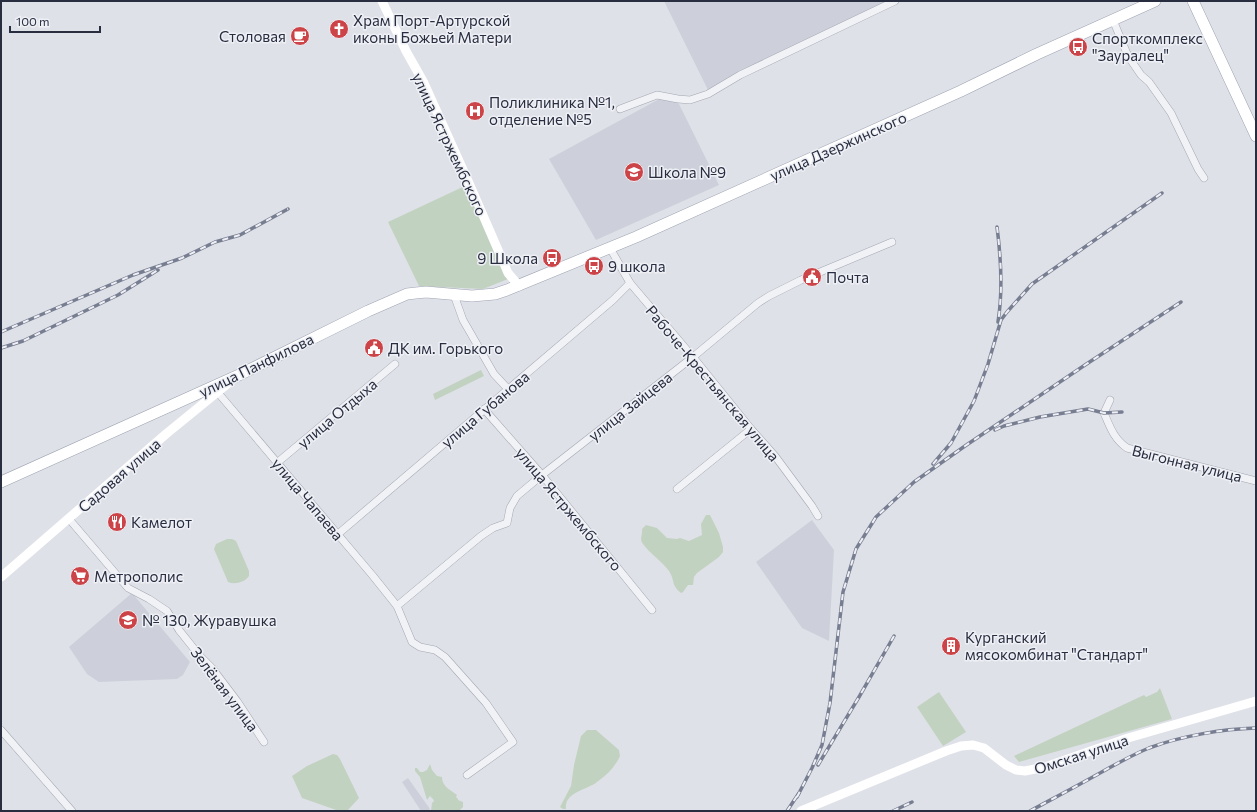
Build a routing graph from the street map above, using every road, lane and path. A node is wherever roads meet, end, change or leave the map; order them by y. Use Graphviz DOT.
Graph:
graph roads {
  1 [pos="382,1"];
  2 [pos="895,1"];
  3 [pos="1155,1"];
  4 [pos="1193,1"];
  5 [pos="1113,20"];
  6 [pos="620,109"];
  7 [pos="1256,136"];
  8 [pos="1204,178"];
  9 [pos="892,242"];
  10 [pos="610,248"];
  11 [pos="630,283"];
  12 [pos="519,286"];
  13 [pos="454,295"];
  14 [pos="694,357"];
  15 [pos="395,364"];
  16 [pos="216,389"];
  17 [pos="509,390"];
  18 [pos="1110,400"];
  19 [pos="484,409"];
  20 [pos="751,429"];
  21 [pos="278,462"];
  22 [pos="542,475"];
  23 [pos="1256,481"];
  24 [pos="1,482"];
  25 [pos="677,489"];
  26 [pos="818,516"];
  27 [pos="69,519"];
  28 [pos="338,534"];
  29 [pos="1,577"];
  30 [pos="397,606"];
  31 [pos="652,610"];
  32 [pos="1256,701"];
  33 [pos="1,730"];
  34 [pos="264,742"];
  35 [pos="467,775"];
  36 [pos="72,811"];
  37 [pos="801,811"];
  1 -- 12 [label="main road, улица Ястржембского"];
  2 -- 6 [label="street"];
  3 -- 5 [label="main road, улица Дзержинского"];
  4 -- 7 [label="main road"];
  5 -- 8 [label="street"];
  5 -- 10 [label="main road, улица Дзержинского"];
  9 -- 14 [label="street, улица Зайцева"];
  10 -- 11 [label="street, Рабоче-Крестьянская улица"];
  10 -- 12 [label="main road, улица Дзержинского"];
  11 -- 14 [label="street, Рабоче-Крестьянская улица"];
  11 -- 17 [label="street, улица Губанова"];
  12 -- 13 [label="main road, улица Панфилова"];
  13 -- 16 [label="main road, улица Панфилова"];
  13 -- 17 [label="street"];
  14 -- 20 [label="street, Рабоче-Крестьянская улица"];
  14 -- 22 [label="street, улица Зайцева"];
  15 -- 21 [label="street, улица Отдыха"];
  16 -- 21 [label="street, улица Чапаева"];
  16 -- 24 [label="main road, улица Панфилова"];
  16 -- 27 [label="main road, Садовая улица"];
  17 -- 19 [label="street, улица Губанова"];
  18 -- 23 [label="street, Выгонная улица"];
  19 -- 22 [label="street, улица Ястржембского"];
  19 -- 28 [label="street, улица Губанова"];
  20 -- 25 [label="street"];
  20 -- 26 [label="street, Рабоче-Крестьянская улица"];
  21 -- 28 [label="street, улица Чапаева"];
  22 -- 30 [label="street, улица Зайцева"];
  22 -- 31 [label="street, улица Ястржембского"];
  27 -- 29 [label="main road, Садовая улица"];
  27 -- 34 [label="street, Зелёная улица"];
  28 -- 30 [label="street, улица Чапаева"];
  30 -- 35 [label="street, улица Чапаева"];
  32 -- 37 [label="main road, Омская улица"];
  33 -- 36 [label="street"];
}
